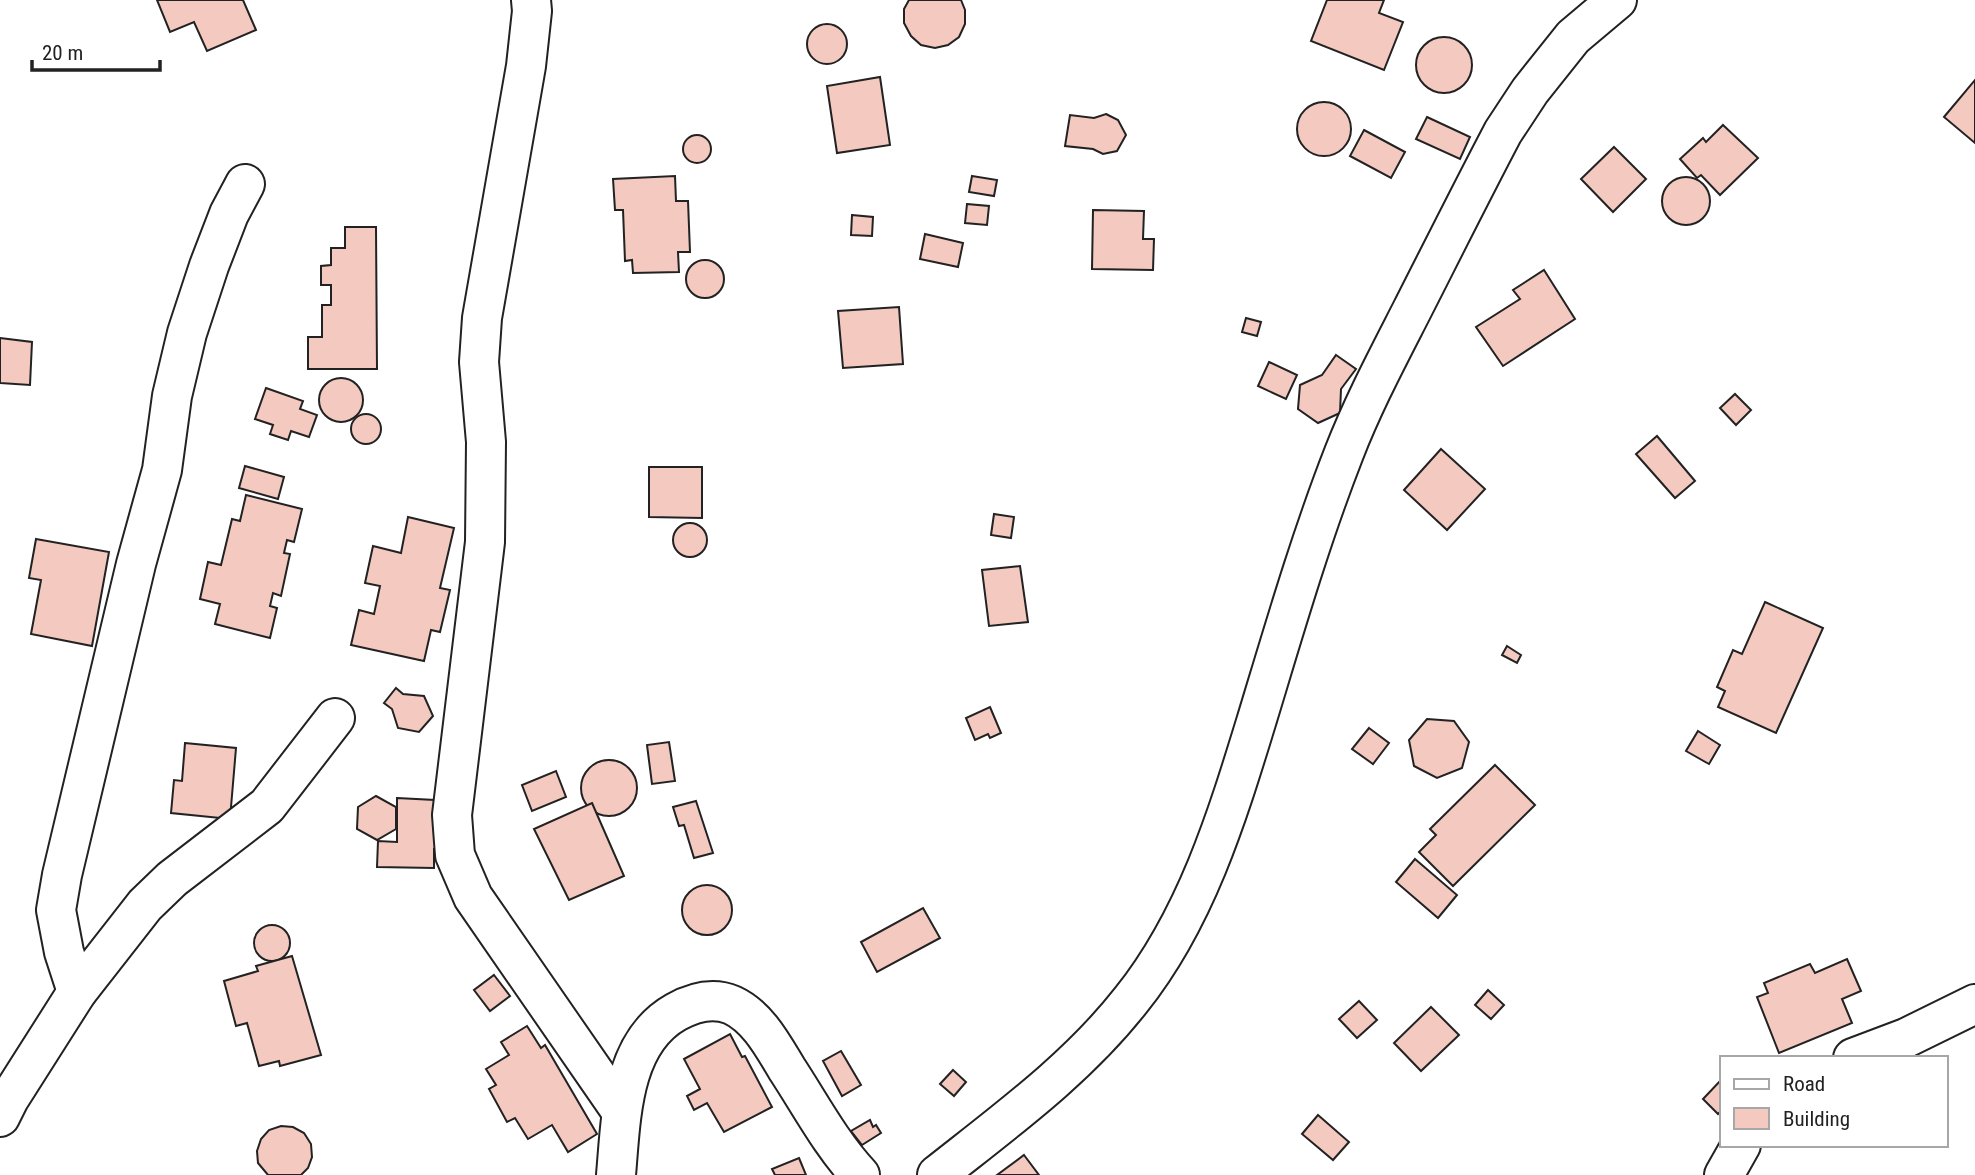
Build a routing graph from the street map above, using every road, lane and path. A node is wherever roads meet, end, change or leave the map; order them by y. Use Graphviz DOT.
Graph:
graph roads {
  1 [pos="531,0"];
  2 [pos="1617,0"];
  3 [pos="244,184"];
  4 [pos="335,718"];
  5 [pos="77,992"];
  6 [pos="1975,1004"];
  7 [pos="1858,1056"];
  8 [pos="621,1111"];
  9 [pos="0,1117"];
  10 [pos="1740,1147"];
  11 [pos="616,1175"];
  12 [pos="860,1175"];
  13 [pos="937,1175"];
  14 [pos="1724,1175"];
  1 -- 8 [label="street"];
  2 -- 13 [label="street"];
  3 -- 5 [label="street"];
  4 -- 5 [label="street"];
  5 -- 9 [label="street"];
  6 -- 7 [label="street"];
  8 -- 11 [label="street"];
  8 -- 12 [label="street"];
  10 -- 14 [label="street"];
}
